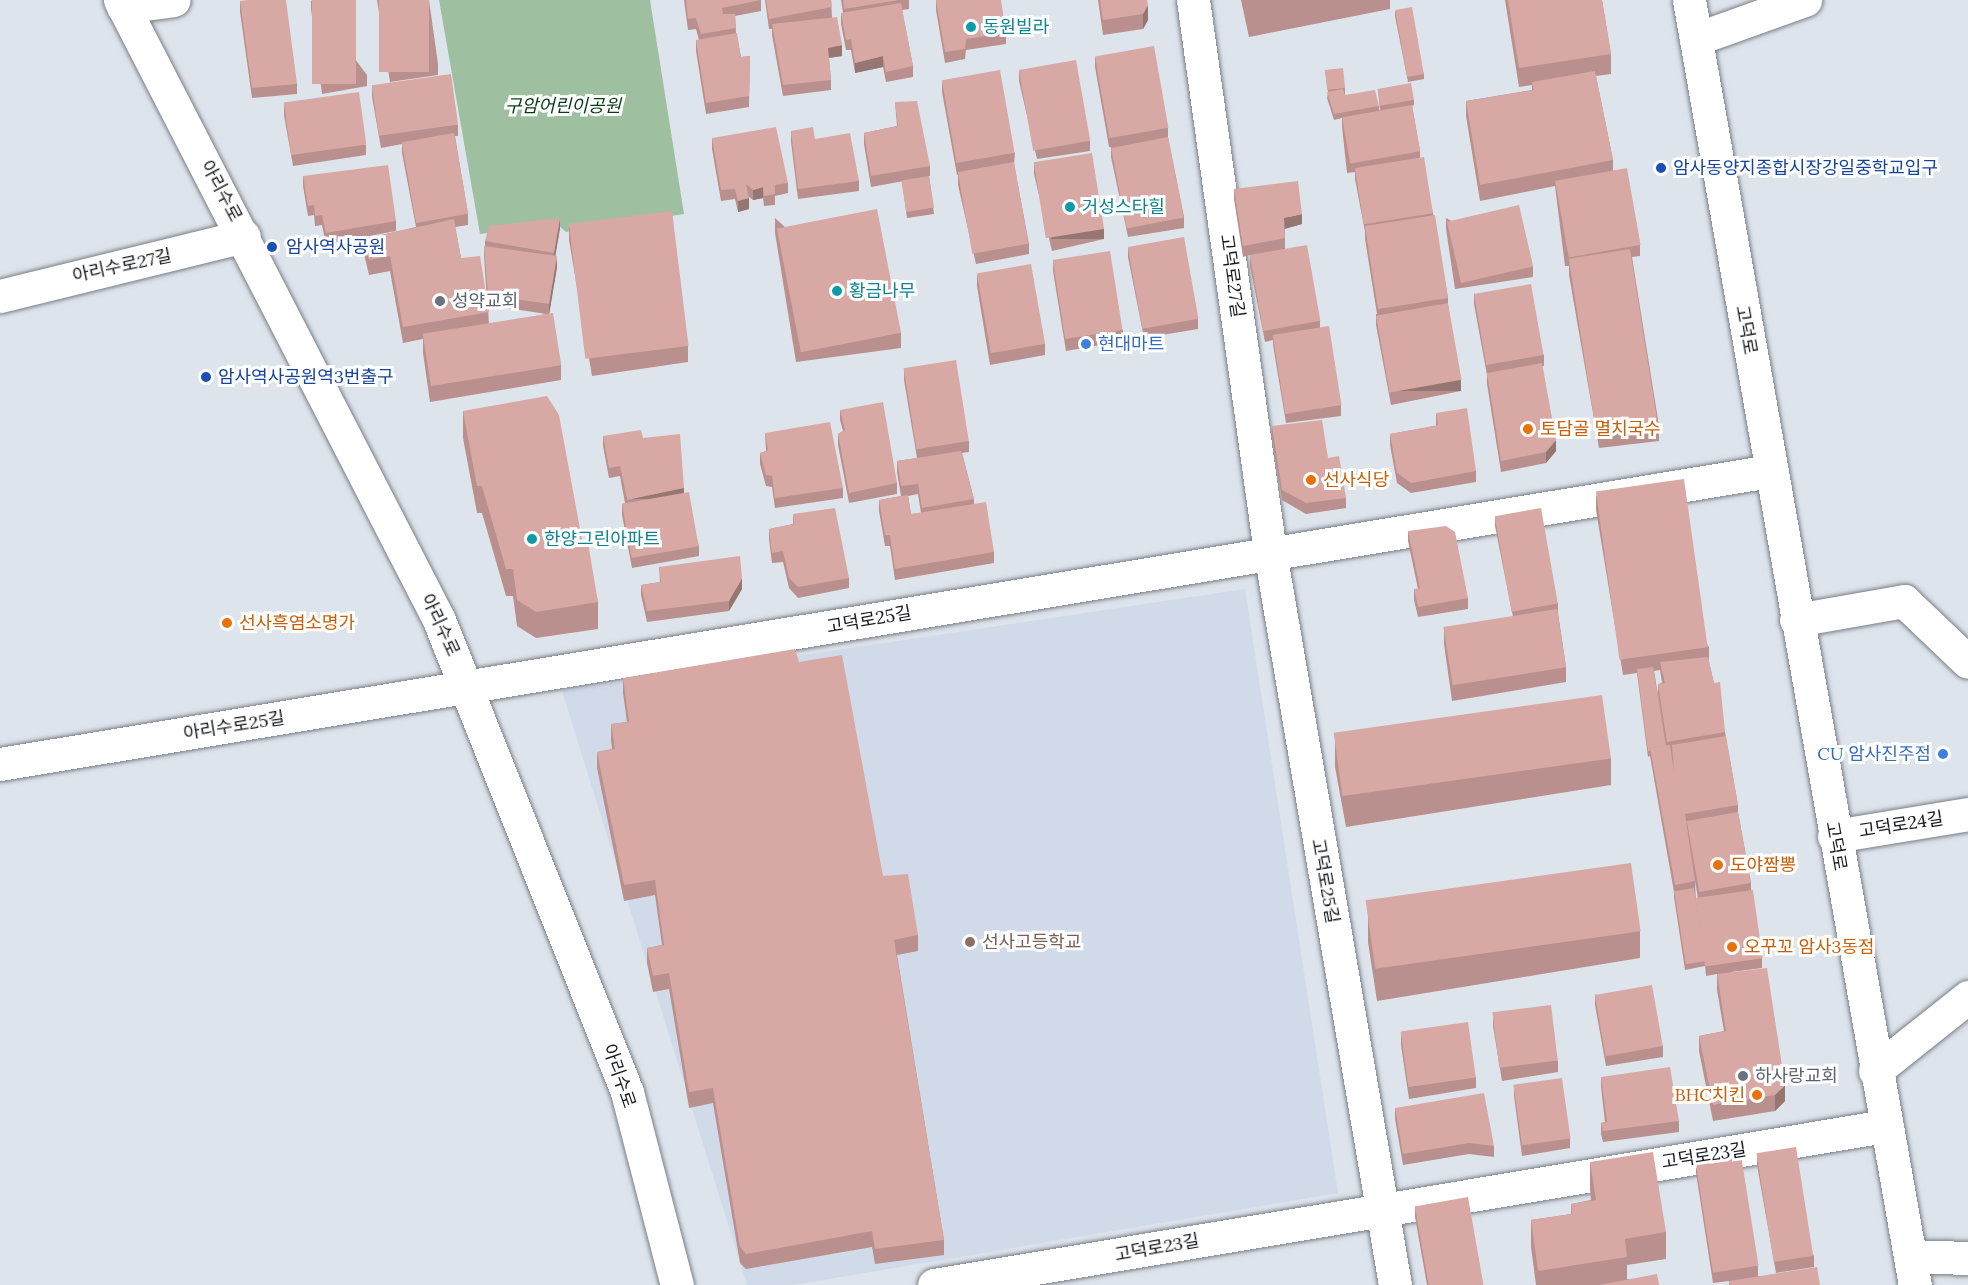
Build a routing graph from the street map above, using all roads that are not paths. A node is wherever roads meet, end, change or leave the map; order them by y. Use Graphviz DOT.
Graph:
graph roads {
  1 [pos="174,0"];
  2 [pos="1193,0"];
  3 [pos="1689,0"];
  4 [pos="1805,0"];
  5 [pos="121,3"];
  6 [pos="1696,39"];
  7 [pos="244,236"];
  8 [pos="0,296"];
  9 [pos="1770,471"];
  10 [pos="1270,552"];
  11 [pos="1797,620"];
  12 [pos="1968,662"];
  13 [pos="468,688"];
  14 [pos="0,764"];
  15 [pos="1968,814"];
  16 [pos="1834,836"];
  17 [pos="1968,997"];
  18 [pos="1875,1071"];
  19 [pos="1885,1126"];
  20 [pos="1381,1210"];
  21 [pos="1968,1258"];
  22 [pos="1913,1271"];
  23 [pos="677,1285"];
  24 [pos="934,1285"];
  25 [pos="1395,1285"];
  1 -- 5 [label="street"];
  2 -- 10 [label="street, 고덕로27길"];
  3 -- 6 [label="street, 고덕로"];
  4 -- 6 [label="street"];
  5 -- 7 [label="street, 아리수로"];
  6 -- 9 [label="street, 고덕로"];
  7 -- 8 [label="street, 아리수로27길"];
  7 -- 13 [label="street, 아리수로"];
  9 -- 10 [label="street, 고덕로25길"];
  9 -- 11 [label="street, 고덕로"];
  10 -- 13 [label="street, 고덕로25길"];
  10 -- 20 [label="street, 고덕로25길"];
  11 -- 12 [label="street"];
  11 -- 16 [label="street, 고덕로"];
  13 -- 14 [label="street, 아리수로25길"];
  13 -- 23 [label="street, 아리수로"];
  15 -- 16 [label="street, 고덕로24길"];
  16 -- 18 [label="street, 고덕로"];
  17 -- 18 [label="street"];
  18 -- 19 [label="street, 고덕로"];
  19 -- 20 [label="street, 고덕로23길"];
  19 -- 22 [label="street, 고덕로"];
  20 -- 24 [label="street, 고덕로23길"];
  20 -- 25 [label="street"];
  21 -- 22 [label="street, 고덕로"];
}
